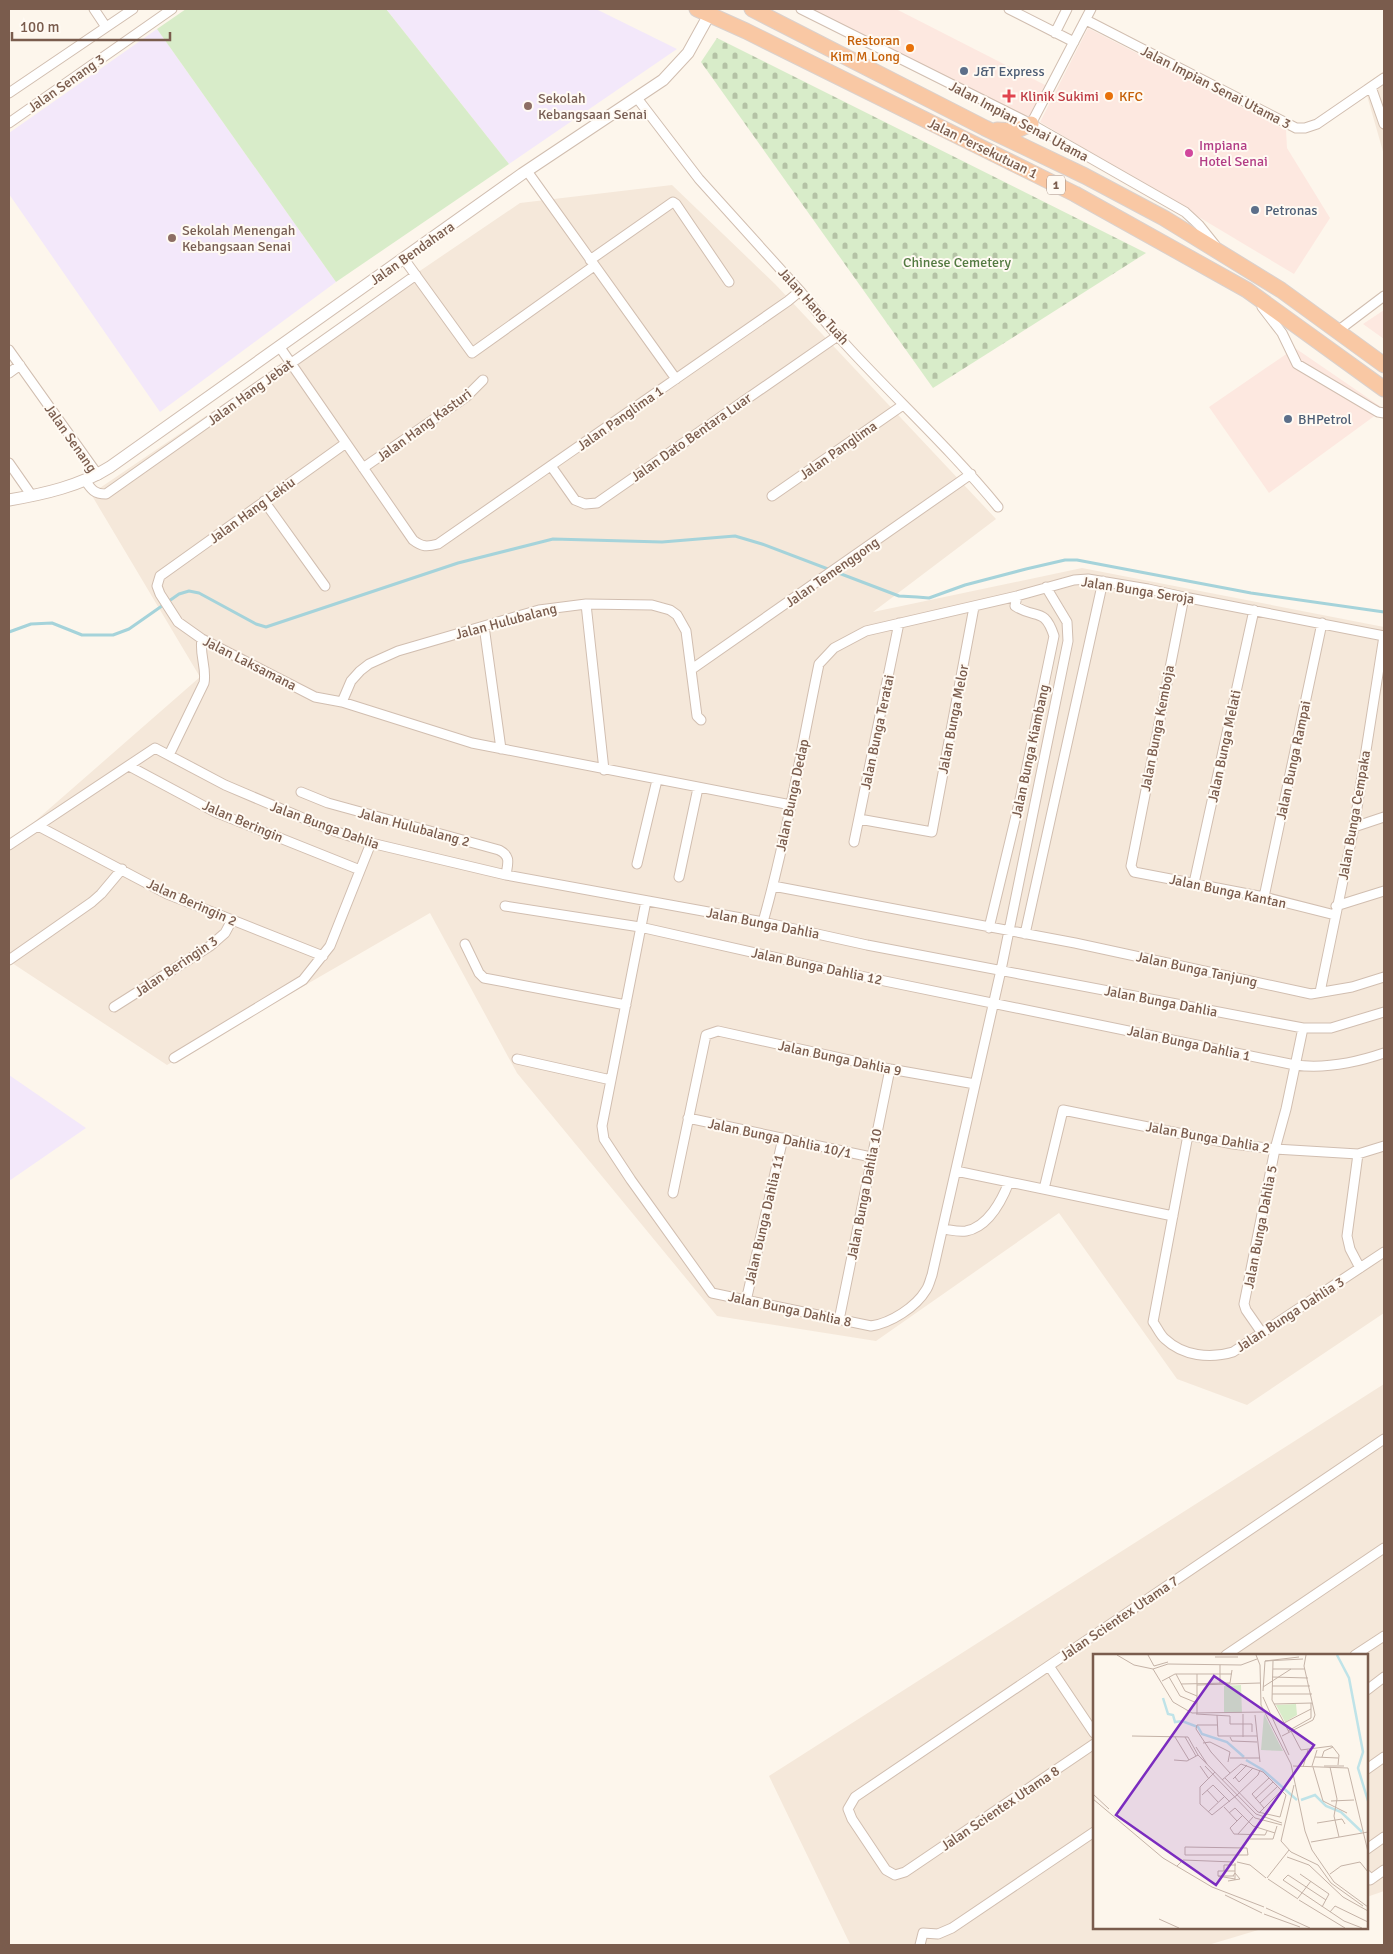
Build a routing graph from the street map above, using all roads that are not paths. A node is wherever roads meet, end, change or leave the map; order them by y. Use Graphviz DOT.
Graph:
graph roads {
  1 [pos="94,9"];
  2 [pos="132,9"];
  3 [pos="172,9"];
  4 [pos="752,9"];
  5 [pos="801,9"];
  6 [pos="1009,9"];
  7 [pos="1067,9"];
  8 [pos="1091,9"];
  9 [pos="703,12"];
  10 [pos="1086,20"];
  11 [pos="106,27"];
  12 [pos="1055,33"];
  13 [pos="1074,42"];
  14 [pos="1384,78"];
  15 [pos="1371,87"];
  16 [pos="9,93"];
  17 [pos="637,98"];
  18 [pos="9,122"];
  19 [pos="1030,124"];
  20 [pos="1384,124"];
  21 [pos="985,128"];
  22 [pos="527,172"];
  23 [pos="1221,253"];
  24 [pos="404,258"];
  25 [pos="592,263"];
  26 [pos="416,275"];
  27 [pos="730,282"];
  28 [pos="1247,290"];
  29 [pos="800,291"];
  30 [pos="1384,296"];
  31 [pos="1339,330"];
  32 [pos="839,335"];
  33 [pos="279,346"];
  34 [pos="9,350"];
  35 [pos="291,363"];
  36 [pos="20,365"];
  37 [pos="1384,365"];
  38 [pos="9,373"];
  39 [pos="676,379"];
  40 [pos="483,380"];
  41 [pos="1384,389"];
  42 [pos="903,405"];
  43 [pos="1382,414"];
  44 [pos="346,443"];
  45 [pos="9,463"];
  46 [pos="551,466"];
  47 [pos="363,468"];
  48 [pos="971,474"];
  49 [pos="98,475"];
  50 [pos="84,480"];
  51 [pos="32,496"];
  52 [pos="772,496"];
  53 [pos="9,500"];
  54 [pos="264,501"];
  55 [pos="998,507"];
  56 [pos="438,544"];
  57 [pos="1103,581"];
  58 [pos="325,586"];
  59 [pos="1046,587"];
  60 [pos="160,594"];
  61 [pos="1017,596"];
  62 [pos="1184,597"];
  63 [pos="586,604"];
  64 [pos="974,606"];
  65 [pos="1254,610"];
  66 [pos="899,623"];
  67 [pos="1322,623"];
  68 [pos="484,626"];
  69 [pos="1384,636"];
  70 [pos="202,639"];
  71 [pos="818,667"];
  72 [pos="692,669"];
  73 [pos="342,702"];
  74 [pos="701,720"];
  75 [pos="501,749"];
  76 [pos="169,755"];
  77 [pos="129,766"];
  78 [pos="604,770"];
  79 [pos="657,780"];
  80 [pos="698,788"];
  81 [pos="301,792"];
  82 [pos="791,805"];
  83 [pos="1384,817"];
  84 [pos="859,819"];
  85 [pos="38,826"];
  86 [pos="1354,827"];
  87 [pos="854,842"];
  88 [pos="371,843"];
  89 [pos="9,845"];
  90 [pos="1131,859"];
  91 [pos="637,864"];
  92 [pos="122,869"];
  93 [pos="360,870"];
  94 [pos="506,875"];
  95 [pos="679,877"];
  96 [pos="1194,883"];
  97 [pos="773,886"];
  98 [pos="1384,891"];
  99 [pos="1264,897"];
  100 [pos="646,901"];
  101 [pos="506,906"];
  102 [pos="1335,911"];
  103 [pos="232,920"];
  104 [pos="763,922"];
  105 [pos="640,927"];
  106 [pos="990,928"];
  107 [pos="1009,931"];
  108 [pos="1025,934"];
  109 [pos="466,944"];
  110 [pos="323,956"];
  111 [pos="9,960"];
  112 [pos="1001,970"];
  113 [pos="1384,977"];
  114 [pos="1320,992"];
  115 [pos="994,1003"];
  116 [pos="626,1005"];
  117 [pos="114,1007"];
  118 [pos="1384,1012"];
  119 [pos="1302,1028"];
  120 [pos="1384,1053"];
  121 [pos="174,1058"];
  122 [pos="517,1059"];
  123 [pos="1295,1065"];
  124 [pos="890,1069"];
  125 [pos="612,1080"];
  126 [pos="975,1084"];
  127 [pos="688,1118"];
  128 [pos="1188,1135"];
  129 [pos="782,1138"];
  130 [pos="1384,1146"];
  131 [pos="1275,1149"];
  132 [pos="1358,1154"];
  133 [pos="871,1157"];
  134 [pos="956,1171"];
  135 [pos="1009,1182"];
  136 [pos="1044,1189"];
  137 [pos="673,1193"];
  138 [pos="1173,1216"];
  139 [pos="943,1229"];
  140 [pos="1384,1252"];
  141 [pos="1360,1268"];
  142 [pos="746,1301"];
  143 [pos="840,1320"];
  144 [pos="1262,1333"];
  145 [pos="1384,1439"];
  146 [pos="1384,1548"];
  147 [pos="1384,1636"];
  148 [pos="1227,1654"];
  149 [pos="1357,1654"];
  150 [pos="1049,1666"];
  151 [pos="1384,1677"];
  152 [pos="1368,1689"];
  153 [pos="1093,1732"];
  154 [pos="1093,1745"];
  155 [pos="1384,1757"];
  156 [pos="1368,1767"];
  157 [pos="1093,1833"];
  158 [pos="1384,1837"];
  159 [pos="1368,1848"];
  160 [pos="1384,1870"];
  161 [pos="906,1872"];
  162 [pos="1368,1877"];
  163 [pos="920,1945"];
  1 -- 11 [label="street"];
  2 -- 11 [label="street"];
  3 -- 18 [label="street, Jalan Senang 3"];
  4 -- 21 [label="highway, Jalan Persekutuan 1 / 1"];
  5 -- 19 [label="street, Jalan Impian Senai Utama"];
  6 -- 12 [label="street"];
  7 -- 12 [label="street"];
  8 -- 10 [label="street"];
  9 -- 17 [label="street, Jalan Bendahara"];
  9 -- 28 [label="highway, Jalan Persekutuan 1 / 1"];
  10 -- 13 [label="street"];
  10 -- 15 [label="street, Jalan Impian Senai Utama 3"];
  11 -- 16 [label="street"];
  12 -- 13 [label="street"];
  13 -- 19 [label="street"];
  14 -- 15 [label="street, Jalan Impian Senai Utama 3"];
  15 -- 20 [label="street"];
  17 -- 22 [label="street, Jalan Bendahara"];
  17 -- 29 [label="street, Jalan Hang Tuah"];
  19 -- 21 [label="highway"];
  19 -- 23 [label="street, Jalan Impian Senai Utama"];
  21 -- 23 [label="highway, Jalan Persekutuan 1 / 1"];
  22 -- 24 [label="street, Jalan Bendahara"];
  22 -- 25 [label="street"];
  23 -- 31 [label="highway, Jalan Persekutuan 1 / 1"];
  24 -- 26 [label="street"];
  24 -- 33 [label="street, Jalan Bendahara"];
  25 -- 26 [label="street"];
  25 -- 27 [label="street"];
  25 -- 39 [label="street"];
  26 -- 35 [label="street, Jalan Hang Jebat"];
  28 -- 41 [label="highway, Jalan Persekutuan 1 / 1"];
  28 -- 43 [label="street"];
  29 -- 32 [label="street, Jalan Hang Tuah"];
  29 -- 39 [label="street, Jalan Panglima 1"];
  30 -- 31 [label="street"];
  31 -- 37 [label="highway, Jalan Persekutuan 1 / 1"];
  32 -- 42 [label="street, Jalan Hang Tuah"];
  32 -- 46 [label="street, Jalan Dato Bentara Luar"];
  33 -- 35 [label="street, Jalan Hang Kasturi"];
  33 -- 49 [label="street, Jalan Bendahara"];
  34 -- 36 [label="street, Jalan Senang"];
  35 -- 44 [label="street, Jalan Hang Kasturi"];
  35 -- 50 [label="street, Jalan Hang Jebat"];
  36 -- 38 [label="street"];
  36 -- 49 [label="street, Jalan Senang"];
  39 -- 46 [label="street, Jalan Panglima 1"];
  40 -- 47 [label="street, Jalan Hang Kasturi"];
  42 -- 48 [label="street, Jalan Hang Tuah"];
  42 -- 52 [label="street, Jalan Panglima"];
  44 -- 47 [label="street, Jalan Hang Kasturi"];
  44 -- 54 [label="street, Jalan Hang Lekiu"];
  45 -- 51 [label="street"];
  46 -- 56 [label="street, Jalan Panglima 1"];
  47 -- 56 [label="street, Jalan Hang Kasturi"];
  48 -- 55 [label="street, Jalan Hang Tuah"];
  48 -- 72 [label="street, Jalan Temenggong"];
  49 -- 50 [label="street, Jalan Senang"];
  50 -- 51 [label="street, Jalan Senang"];
  51 -- 53 [label="street, Jalan Senang"];
  54 -- 58 [label="street"];
  54 -- 60 [label="street, Jalan Hang Lekiu"];
  57 -- 59 [label="street, Jalan Bunga Seroja"];
  57 -- 62 [label="street, Jalan Bunga Seroja"];
  57 -- 108 [label="street"];
  59 -- 61 [label="street, Jalan Bunga Seroja"];
  59 -- 107 [label="street, Jalan Bunga Dahlia 8"];
  60 -- 70 [label="street, Jalan Laksamana"];
  61 -- 64 [label="street, Jalan Bunga Seroja"];
  61 -- 106 [label="street, Jalan Bunga Kiambang"];
  62 -- 65 [label="street, Jalan Bunga Seroja"];
  62 -- 90 [label="street, Jalan Bunga Kemboja"];
  63 -- 68 [label="street, Jalan Hulubalang"];
  63 -- 72 [label="street, Jalan Hulubalang"];
  63 -- 78 [label="street"];
  64 -- 66 [label="street, Jalan Bunga Seroja"];
  64 -- 84 [label="street, Jalan Bunga Melor"];
  65 -- 67 [label="street, Jalan Bunga Seroja"];
  65 -- 96 [label="street, Jalan Bunga Melati"];
  66 -- 71 [label="street, Jalan Bunga Seroja"];
  66 -- 84 [label="street, Jalan Bunga Teratai"];
  67 -- 69 [label="street, Jalan Bunga Seroja"];
  67 -- 99 [label="street, Jalan Bunga Rampai"];
  68 -- 73 [label="street, Jalan Hulubalang"];
  68 -- 75 [label="street"];
  69 -- 86 [label="street, Jalan Bunga Cempaka"];
  70 -- 73 [label="street, Jalan Laksamana"];
  70 -- 76 [label="street"];
  71 -- 82 [label="street, Jalan Bunga Dedap"];
  72 -- 74 [label="street"];
  73 -- 75 [label="street, Jalan Laksamana"];
  75 -- 78 [label="street, Jalan Laksamana"];
  76 -- 77 [label="street, Jalan Bunga Dahlia"];
  76 -- 88 [label="street, Jalan Bunga Dahlia"];
  77 -- 85 [label="street"];
  77 -- 93 [label="street, Jalan Beringin"];
  78 -- 79 [label="street, Jalan Laksamana"];
  79 -- 80 [label="street, Jalan Laksamana"];
  79 -- 91 [label="street"];
  80 -- 82 [label="street, Jalan Laksamana"];
  80 -- 95 [label="street"];
  81 -- 94 [label="street, Jalan Hulubalang 2"];
  82 -- 97 [label="street, Jalan Bunga Dedap"];
  83 -- 86 [label="street"];
  84 -- 87 [label="street, Jalan Bunga Teratai"];
  85 -- 89 [label="street"];
  85 -- 92 [label="street, Jalan Beringin 2"];
  86 -- 102 [label="street, Jalan Bunga Cempaka"];
  88 -- 93 [label="street"];
  88 -- 94 [label="street, Jalan Bunga Dahlia"];
  90 -- 96 [label="street, Jalan Bunga Kantan"];
  92 -- 103 [label="street, Jalan Beringin 2"];
  92 -- 111 [label="street"];
  93 -- 110 [label="street"];
  94 -- 100 [label="street, Jalan Bunga Dahlia"];
  96 -- 99 [label="street, Jalan Bunga Kantan"];
  97 -- 104 [label="street, Jalan Bunga Dedap"];
  97 -- 106 [label="street, Jalan Bunga Tanjung"];
  98 -- 102 [label="street"];
  99 -- 102 [label="street, Jalan Bunga Kantan"];
  100 -- 104 [label="street, Jalan Bunga Dahlia"];
  100 -- 105 [label="street, Jalan Bunga Dahlia 8"];
  101 -- 105 [label="street, Jalan Bunga Dahlia 12"];
  102 -- 114 [label="street, Jalan Bunga Cempaka"];
  103 -- 110 [label="street, Jalan Beringin 2"];
  103 -- 117 [label="street, Jalan Beringin 3"];
  104 -- 112 [label="street, Jalan Bunga Dahlia"];
  105 -- 115 [label="street, Jalan Bunga Dahlia 12"];
  105 -- 116 [label="street, Jalan Bunga Dahlia 8"];
  106 -- 107 [label="street, Jalan Bunga Tanjung"];
  107 -- 108 [label="street, Jalan Bunga Tanjung"];
  107 -- 112 [label="street, Jalan Bunga Dahlia 8"];
  108 -- 114 [label="street, Jalan Bunga Tanjung"];
  109 -- 116 [label="street"];
  110 -- 121 [label="street"];
  112 -- 115 [label="street, Jalan Bunga Dahlia 8"];
  112 -- 119 [label="street, Jalan Bunga Dahlia"];
  113 -- 114 [label="street, Jalan Bunga Tanjung"];
  115 -- 123 [label="street, Jalan Bunga Dahlia 1"];
  115 -- 126 [label="street, Jalan Bunga Dahlia 8"];
  116 -- 125 [label="street, Jalan Bunga Dahlia 8"];
  118 -- 119 [label="street, Jalan Bunga Dahlia"];
  119 -- 123 [label="street, Jalan Bunga Dahlia 5"];
  120 -- 123 [label="street, Jalan Bunga Dahlia 1"];
  122 -- 125 [label="street"];
  123 -- 131 [label="street, Jalan Bunga Dahlia 5"];
  124 -- 126 [label="street, Jalan Bunga Dahlia 9"];
  124 -- 127 [label="street, Jalan Bunga Dahlia 9"];
  124 -- 133 [label="street, Jalan Bunga Dahlia 10"];
  125 -- 142 [label="street, Jalan Bunga Dahlia 8"];
  126 -- 134 [label="street, Jalan Bunga Dahlia 8"];
  127 -- 129 [label="street, Jalan Bunga Dahlia 10/1"];
  127 -- 137 [label="street"];
  128 -- 131 [label="street, Jalan Bunga Dahlia 2"];
  128 -- 136 [label="street, Jalan Bunga Dahlia 2"];
  128 -- 138 [label="street, Jalan Bunga Dahlia 3"];
  129 -- 133 [label="street, Jalan Bunga Dahlia 10/1"];
  129 -- 142 [label="street, Jalan Bunga Dahlia 11"];
  130 -- 132 [label="street, Jalan Bunga Dahlia 2"];
  131 -- 132 [label="street, Jalan Bunga Dahlia 2"];
  131 -- 144 [label="street, Jalan Bunga Dahlia 5"];
  132 -- 141 [label="street"];
  133 -- 143 [label="street, Jalan Bunga Dahlia 10"];
  134 -- 135 [label="street"];
  134 -- 139 [label="street, Jalan Bunga Dahlia 8"];
  135 -- 136 [label="street"];
  135 -- 139 [label="street"];
  136 -- 138 [label="street"];
  138 -- 144 [label="street, Jalan Bunga Dahlia 3"];
  139 -- 143 [label="street, Jalan Bunga Dahlia 8"];
  140 -- 141 [label="street, Jalan Bunga Dahlia 3"];
  141 -- 144 [label="street, Jalan Bunga Dahlia 3"];
  142 -- 143 [label="street, Jalan Bunga Dahlia 8"];
  145 -- 150 [label="street, Jalan Scientex Utama 7"];
  146 -- 148 [label="street"];
  147 -- 149 [label="street"];
  150 -- 153 [label="street"];
  150 -- 161 [label="street, Jalan Scientex Utama 7"];
  151 -- 152 [label="street"];
  154 -- 161 [label="street, Jalan Scientex Utama 8"];
  155 -- 156 [label="street"];
  157 -- 163 [label="street"];
  158 -- 159 [label="street"];
  160 -- 162 [label="street"];
}
